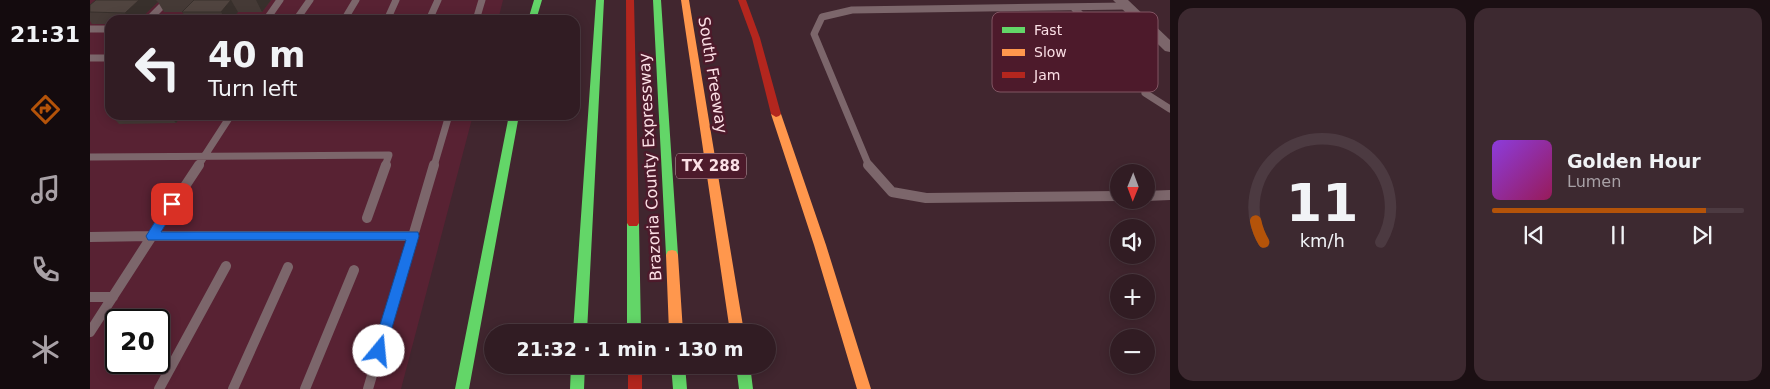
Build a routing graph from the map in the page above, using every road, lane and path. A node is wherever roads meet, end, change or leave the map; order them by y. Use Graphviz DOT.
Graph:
graph roads {
  1 [pos="168,0"];
  2 [pos="280,0"];
  3 [pos="310,0"];
  4 [pos="356,0"];
  5 [pos="396,0"];
  6 [pos="438,0"];
  7 [pos="482,0"];
  8 [pos="538,0"];
  9 [pos="600,0"];
  10 [pos="630,0"];
  11 [pos="657,0"];
  12 [pos="685,0"];
  13 [pos="742,0"];
  14 [pos="1123,3"];
  15 [pos="1073,7"];
  16 [pos="1078,12"];
  17 [pos="1132,12"];
  18 [pos="153,15"];
  19 [pos="270,15"];
  20 [pos="300,15"];
  21 [pos="347,15"];
  22 [pos="390,15"];
  23 [pos="432,15"];
  24 [pos="478,15"];
  25 [pos="534,15"];
  26 [pos="90,29"];
  27 [pos="105,29"];
  28 [pos="1158,37"];
  29 [pos="1170,48"];
  30 [pos="90,58"];
  31 [pos="105,58"];
  32 [pos="1145,93"];
  33 [pos="1170,109"];
  34 [pos="228,120"];
  35 [pos="448,120"];
  36 [pos="513,120"];
  37 [pos="203,156"];
  38 [pos="90,157"];
  39 [pos="1170,195"];
  40 [pos="1110,196"];
  41 [pos="1155,196"];
  42 [pos="367,218"];
  43 [pos="152,236"];
  44 [pos="413,236"];
  45 [pos="90,237"];
  46 [pos="226,266"];
  47 [pos="288,267"];
  48 [pos="354,270"];
  49 [pos="90,297"];
  50 [pos="113,297"];
  51 [pos="580,324"];
  52 [pos="634,324"];
  53 [pos="676,324"];
  54 [pos="737,324"];
  55 [pos="90,332"];
  56 [pos="577,374"];
  57 [pos="635,374"];
  58 [pos="679,374"];
  59 [pos="744,374"];
  60 [pos="159,389"];
  61 [pos="234,389"];
  62 [pos="305,389"];
  63 [pos="368,389"];
  64 [pos="462,389"];
  65 [pos="576,389"];
  66 [pos="635,389"];
  67 [pos="680,389"];
  68 [pos="746,389"];
  69 [pos="864,389"];
  1 -- 18 [label="lane"];
  2 -- 19 [label="lane"];
  3 -- 20 [label="lane"];
  4 -- 21 [label="lane"];
  5 -- 22 [label="lane"];
  6 -- 23 [label="lane"];
  7 -- 24 [label="lane"];
  8 -- 25 [label="main road"];
  9 -- 51 [label="main road"];
  10 -- 52 [label="main road, Brazoria County Expressway"];
  11 -- 53 [label="main road, Brazoria County Expressway"];
  12 -- 54 [label="main road, South Freeway / TX 288"];
  13 -- 69 [label="main road"];
  14 -- 15 [label="lane"];
  14 -- 17 [label="street"];
  15 -- 16 [label="lane"];
  15 -- 40 [label="lane"];
  26 -- 27 [label="lane"];
  28 -- 29 [label="street"];
  30 -- 31 [label="lane"];
  32 -- 33 [label="lane"];
  34 -- 37 [label="lane"];
  35 -- 44 [label="lane"];
  36 -- 64 [label="main road"];
  37 -- 38 [label="lane"];
  37 -- 42 [label="lane"];
  37 -- 43 [label="lane"];
  39 -- 41 [label="lane"];
  43 -- 44 [label="lane"];
  43 -- 45 [label="lane"];
  43 -- 50 [label="lane"];
  44 -- 63 [label="lane"];
  46 -- 60 [label="lane"];
  47 -- 61 [label="lane"];
  48 -- 62 [label="lane"];
  49 -- 50 [label="lane"];
  50 -- 55 [label="lane"];
  56 -- 65 [label="main road"];
  57 -- 66 [label="main road"];
  58 -- 67 [label="main road"];
  59 -- 68 [label="main road"];
}
